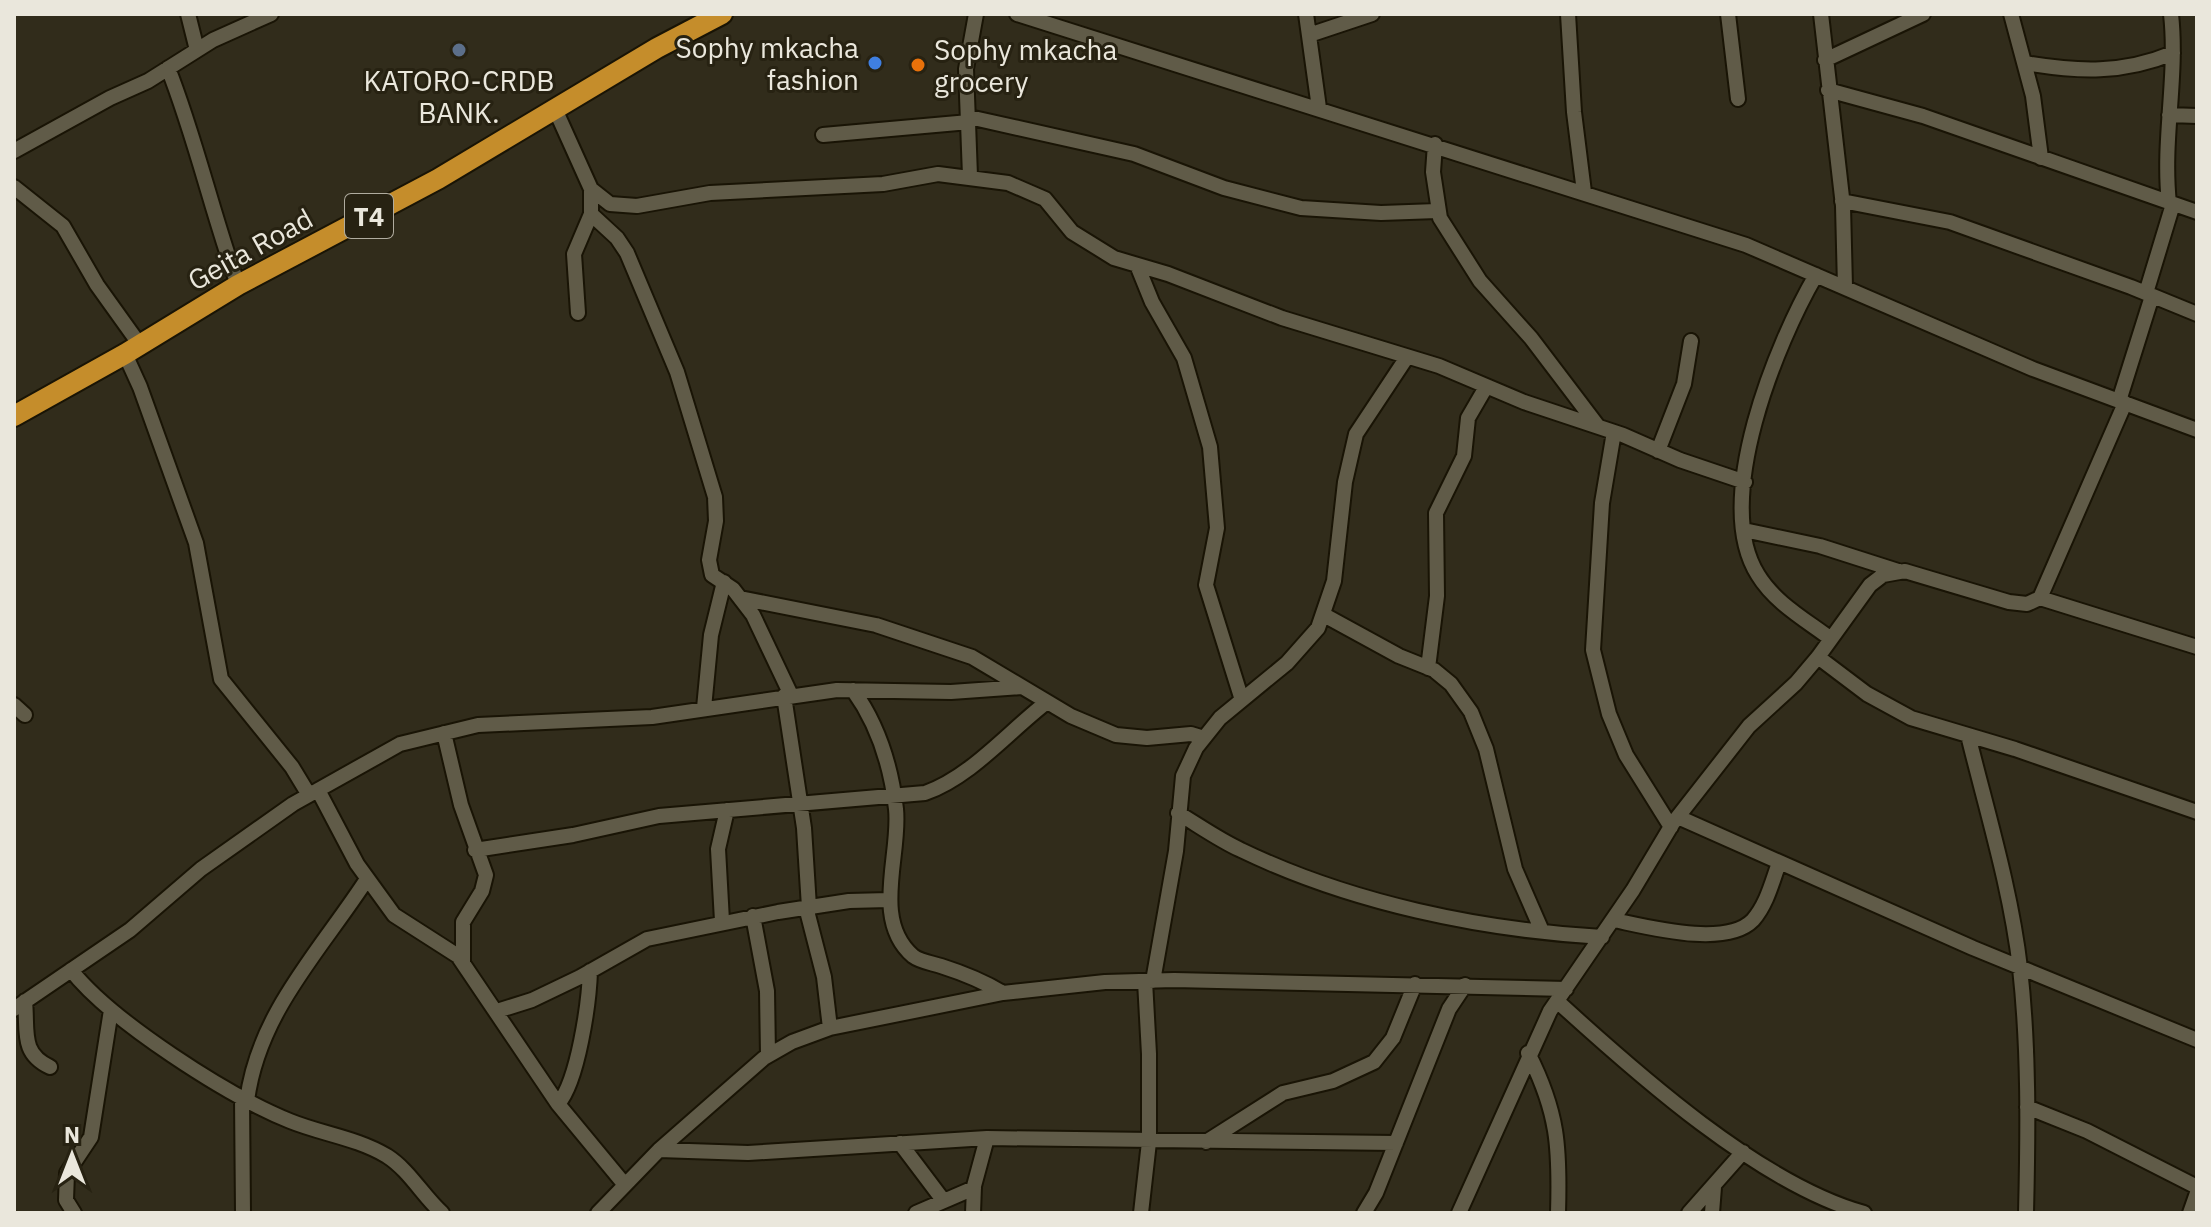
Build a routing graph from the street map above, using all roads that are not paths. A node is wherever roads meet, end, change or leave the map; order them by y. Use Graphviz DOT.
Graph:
graph roads {
  1 [pos="188,14"];
  2 [pos="271,14"];
  3 [pos="722,14"];
  4 [pos="976,14"];
  5 [pos="1017,14"];
  6 [pos="1306,14"];
  7 [pos="1372,14"];
  8 [pos="1568,14"];
  9 [pos="1728,14"];
  10 [pos="1821,14"];
  11 [pos="1923,14"];
  12 [pos="2011,14"];
  13 [pos="2171,14"];
  14 [pos="1309,35"];
  15 [pos="197,50"];
  16 [pos="2173,53"];
  17 [pos="1825,60"];
  18 [pos="2025,63"];
  19 [pos="168,68"];
  20 [pos="1828,90"];
  21 [pos="1738,99"];
  22 [pos="1319,108"];
  23 [pos="555,109"];
  24 [pos="2169,115"];
  25 [pos="2197,116"];
  26 [pos="969,120"];
  27 [pos="823,135"];
  28 [pos="1435,144"];
  29 [pos="14,151"];
  30 [pos="2041,158"];
  31 [pos="970,176"];
  32 [pos="14,187"];
  33 [pos="591,189"];
  34 [pos="1584,192"];
  35 [pos="1842,201"];
  36 [pos="2171,203"];
  37 [pos="1437,211"];
  38 [pos="2197,212"];
  39 [pos="591,214"];
  40 [pos="1137,265"];
  41 [pos="1816,275"];
  42 [pos="238,285"];
  43 [pos="1845,287"];
  44 [pos="2149,294"];
  45 [pos="578,313"];
  46 [pos="2197,314"];
  47 [pos="1691,341"];
  48 [pos="133,350"];
  49 [pos="1407,357"];
  50 [pos="1486,387"];
  51 [pos="2122,402"];
  52 [pos="14,416"];
  53 [pos="1598,426"];
  54 [pos="2197,430"];
  55 [pos="1614,432"];
  56 [pos="1658,451"];
  57 [pos="1745,482"];
  58 [pos="1744,530"];
  59 [pos="1902,572"];
  60 [pos="724,582"];
  61 [pos="740,598"];
  62 [pos="2040,598"];
  63 [pos="1324,615"];
  64 [pos="1831,639"];
  65 [pos="2197,647"];
  66 [pos="1818,657"];
  67 [pos="1428,668"];
  68 [pos="1022,687"];
  69 [pos="853,690"];
  70 [pos="787,696"];
  71 [pos="1241,697"];
  72 [pos="1047,702"];
  73 [pos="704,708"];
  74 [pos="444,733"];
  75 [pos="1968,735"];
  76 [pos="1204,738"];
  77 [pos="314,792"];
  78 [pos="893,795"];
  79 [pos="800,804"];
  80 [pos="727,810"];
  81 [pos="2197,812"];
  82 [pos="1178,813"];
  83 [pos="1674,822"];
  84 [pos="475,850"];
  85 [pos="1779,863"];
  86 [pos="367,879"];
  87 [pos="889,900"];
  88 [pos="807,907"];
  89 [pos="753,916"];
  90 [pos="1614,920"];
  91 [pos="722,921"];
  92 [pos="1542,931"];
  93 [pos="1602,937"];
  94 [pos="463,962"];
  95 [pos="2020,968"];
  96 [pos="71,970"];
  97 [pos="590,971"];
  98 [pos="1149,981"];
  99 [pos="1415,984"];
  100 [pos="1465,985"];
  101 [pos="1003,993"];
  102 [pos="1561,995"];
  103 [pos="20,1005"];
  104 [pos="111,1010"];
  105 [pos="497,1011"];
  106 [pos="830,1028"];
  107 [pos="2197,1040"];
  108 [pos="1528,1053"];
  109 [pos="768,1055"];
  110 [pos="50,1067"];
  111 [pos="245,1099"];
  112 [pos="558,1104"];
  113 [pos="2027,1107"];
  114 [pos="987,1138"];
  115 [pos="1149,1142"];
  116 [pos="1206,1142"];
  117 [pos="900,1143"];
  118 [pos="1396,1143"];
  119 [pos="659,1150"];
  120 [pos="1743,1152"];
  121 [pos="625,1185"];
  122 [pos="1714,1187"];
  123 [pos="974,1188"];
  124 [pos="2197,1190"];
  125 [pos="943,1200"];
  126 [pos="66,1209"];
  127 [pos="243,1213"];
  128 [pos="442,1213"];
  129 [pos="598,1213"];
  130 [pos="916,1213"];
  131 [pos="973,1213"];
  132 [pos="1141,1213"];
  133 [pos="1364,1213"];
  134 [pos="1459,1213"];
  135 [pos="1558,1213"];
  136 [pos="1689,1213"];
  137 [pos="1712,1213"];
  138 [pos="1864,1213"];
  139 [pos="2026,1213"];
  140 [pos="2190,1213"];
  1 -- 15 [label="street"];
  2 -- 15 [label="street"];
  3 -- 23 [label="highway, Geita Road / T4"];
  4 -- 26 [label="street"];
  5 -- 22 [label="street"];
  6 -- 14 [label="street"];
  7 -- 14 [label="street"];
  8 -- 34 [label="street"];
  9 -- 21 [label="street"];
  10 -- 17 [label="street"];
  11 -- 17 [label="street"];
  12 -- 18 [label="street"];
  13 -- 16 [label="street"];
  14 -- 22 [label="street"];
  15 -- 19 [label="street"];
  16 -- 18 [label="street"];
  16 -- 24 [label="street"];
  17 -- 20 [label="street"];
  18 -- 30 [label="street"];
  19 -- 29 [label="street"];
  19 -- 42 [label="street"];
  20 -- 30 [label="street"];
  20 -- 35 [label="street"];
  22 -- 28 [label="street"];
  23 -- 33 [label="street"];
  23 -- 42 [label="highway, Geita Road / T4"];
  24 -- 25 [label="street"];
  24 -- 36 [label="street"];
  26 -- 27 [label="street"];
  26 -- 31 [label="street"];
  26 -- 37 [label="street"];
  28 -- 34 [label="street"];
  28 -- 37 [label="street"];
  30 -- 36 [label="street"];
  31 -- 33 [label="street"];
  31 -- 40 [label="street"];
  32 -- 48 [label="street"];
  33 -- 39 [label="street"];
  34 -- 41 [label="street"];
  35 -- 43 [label="street"];
  35 -- 44 [label="street"];
  36 -- 38 [label="street"];
  36 -- 44 [label="street"];
  37 -- 53 [label="street"];
  39 -- 45 [label="street"];
  39 -- 60 [label="street"];
  40 -- 49 [label="street"];
  40 -- 71 [label="street"];
  41 -- 43 [label="street"];
  41 -- 57 [label="street"];
  42 -- 48 [label="highway, Geita Road / T4"];
  43 -- 51 [label="street"];
  44 -- 46 [label="street"];
  44 -- 51 [label="street"];
  47 -- 56 [label="street"];
  48 -- 52 [label="highway, Geita Road / T4"];
  48 -- 77 [label="street"];
  49 -- 50 [label="street"];
  49 -- 63 [label="street"];
  50 -- 53 [label="street"];
  50 -- 67 [label="street"];
  51 -- 54 [label="street"];
  51 -- 62 [label="street"];
  53 -- 55 [label="street"];
  55 -- 56 [label="street"];
  55 -- 83 [label="street"];
  56 -- 57 [label="street"];
  57 -- 58 [label="street"];
  58 -- 59 [label="street"];
  58 -- 64 [label="street"];
  59 -- 62 [label="street"];
  59 -- 64 [label="street"];
  60 -- 61 [label="street"];
  60 -- 73 [label="street"];
  61 -- 68 [label="street"];
  61 -- 70 [label="street"];
  62 -- 65 [label="street"];
  63 -- 67 [label="street"];
  63 -- 71 [label="street"];
  64 -- 66 [label="street"];
  66 -- 75 [label="street"];
  66 -- 83 [label="street"];
  67 -- 92 [label="street"];
  68 -- 69 [label="street"];
  68 -- 72 [label="street"];
  69 -- 70 [label="street"];
  69 -- 78 [label="street"];
  70 -- 73 [label="street"];
  70 -- 79 [label="street"];
  71 -- 76 [label="street"];
  72 -- 76 [label="street"];
  72 -- 78 [label="street"];
  73 -- 74 [label="street"];
  74 -- 77 [label="street"];
  74 -- 84 [label="street"];
  75 -- 81 [label="street"];
  75 -- 95 [label="street"];
  76 -- 82 [label="street"];
  77 -- 86 [label="street"];
  77 -- 96 [label="street"];
  78 -- 79 [label="street"];
  78 -- 87 [label="street"];
  79 -- 80 [label="street"];
  79 -- 88 [label="street"];
  80 -- 84 [label="street"];
  80 -- 91 [label="street"];
  82 -- 92 [label="street"];
  82 -- 98 [label="street"];
  83 -- 85 [label="street"];
  83 -- 90 [label="street"];
  84 -- 94 [label="street"];
  85 -- 90 [label="street"];
  85 -- 95 [label="street"];
  86 -- 94 [label="street"];
  86 -- 111 [label="street"];
  87 -- 88 [label="street"];
  87 -- 101 [label="street"];
  88 -- 89 [label="street"];
  88 -- 106 [label="street"];
  89 -- 91 [label="street"];
  89 -- 109 [label="street"];
  90 -- 93 [label="street"];
  91 -- 97 [label="street"];
  92 -- 93 [label="street"];
  93 -- 102 [label="street"];
  94 -- 105 [label="street"];
  95 -- 107 [label="street"];
  95 -- 113 [label="street"];
  96 -- 103 [label="street"];
  96 -- 104 [label="street"];
  97 -- 105 [label="street"];
  97 -- 112 [label="street"];
  98 -- 99 [label="street"];
  98 -- 101 [label="street"];
  98 -- 115 [label="street"];
  99 -- 100 [label="street"];
  99 -- 116 [label="street"];
  100 -- 102 [label="street"];
  100 -- 118 [label="street"];
  101 -- 106 [label="street"];
  102 -- 108 [label="street"];
  102 -- 120 [label="street"];
  103 -- 110 [label="street"];
  104 -- 111 [label="street"];
  104 -- 126 [label="street"];
  105 -- 112 [label="street"];
  106 -- 109 [label="street"];
  108 -- 134 [label="street"];
  108 -- 135 [label="street"];
  109 -- 119 [label="street"];
  111 -- 127 [label="street"];
  111 -- 128 [label="street"];
  112 -- 121 [label="street"];
  113 -- 124 [label="street"];
  113 -- 139 [label="street"];
  114 -- 115 [label="street"];
  114 -- 117 [label="street"];
  114 -- 123 [label="street"];
  115 -- 116 [label="street"];
  115 -- 132 [label="street"];
  116 -- 118 [label="street"];
  117 -- 119 [label="street"];
  117 -- 125 [label="street"];
  118 -- 133 [label="street"];
  119 -- 121 [label="street"];
  120 -- 122 [label="street"];
  120 -- 138 [label="street"];
  121 -- 129 [label="street"];
  122 -- 136 [label="street"];
  122 -- 137 [label="street"];
  123 -- 125 [label="street"];
  123 -- 131 [label="street"];
  124 -- 140 [label="street"];
  125 -- 130 [label="street"];
}
